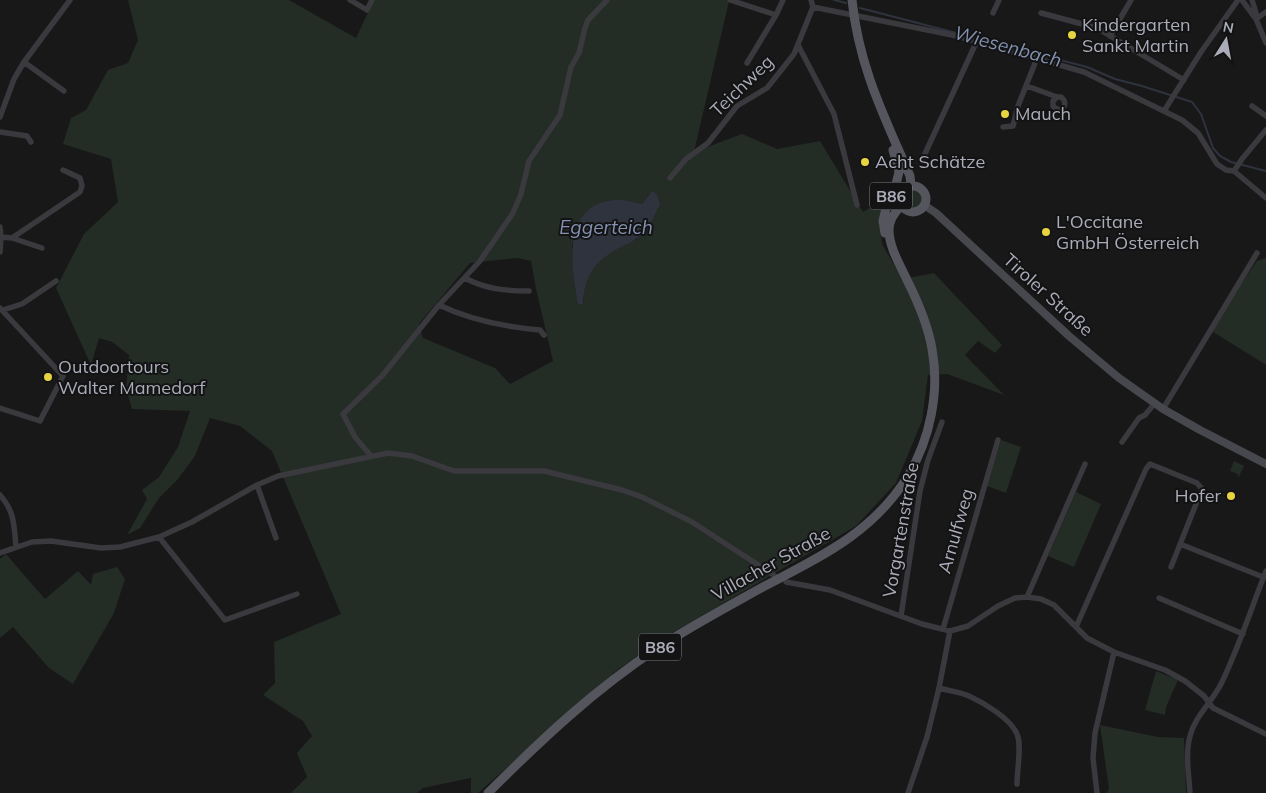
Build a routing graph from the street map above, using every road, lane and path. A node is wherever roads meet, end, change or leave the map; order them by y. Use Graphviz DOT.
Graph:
graph roads {
  1 [pos="70,0"];
  2 [pos="350,0"];
  3 [pos="372,0"];
  4 [pos="607,0"];
  5 [pos="730,0"];
  6 [pos="783,0"];
  7 [pos="811,0"];
  8 [pos="852,0"];
  9 [pos="999,0"];
  10 [pos="1131,0"];
  11 [pos="1240,0"];
  12 [pos="1252,0"];
  13 [pos="813,7"];
  14 [pos="1266,12"];
  15 [pos="993,13"];
  16 [pos="1041,13"];
  17 [pos="776,14"];
  18 [pos="854,16"];
  19 [pos="1255,18"];
  20 [pos="1110,36"];
  21 [pos="976,43"];
  22 [pos="1266,44"];
  23 [pos="798,45"];
  24 [pos="1037,58"];
  25 [pos="24,62"];
  26 [pos="748,63"];
  27 [pos="1184,80"];
  28 [pos="1027,86"];
  29 [pos="64,91"];
  30 [pos="1057,98"];
  31 [pos="1252,106"];
  32 [pos="1164,111"];
  33 [pos="1266,116"];
  34 [pos="0,117"];
  35 [pos="1003,127"];
  36 [pos="1266,130"];
  37 [pos="0,132"];
  38 [pos="892,137"];
  39 [pos="31,142"];
  40 [pos="923,158"];
  41 [pos="1235,169"];
  42 [pos="64,170"];
  43 [pos="670,178"];
  44 [pos="911,185"];
  45 [pos="1266,198"];
  46 [pos="857,204"];
  47 [pos="924,205"];
  48 [pos="901,206"];
  49 [pos="0,227"];
  50 [pos="1,236"];
  51 [pos="12,238"];
  52 [pos="42,248"];
  53 [pos="0,252"];
  54 [pos="894,252"];
  55 [pos="1257,253"];
  56 [pos="465,278"];
  57 [pos="56,281"];
  58 [pos="529,291"];
  59 [pos="439,305"];
  60 [pos="2,309"];
  61 [pos="544,335"];
  62 [pos="1155,403"];
  63 [pos="0,408"];
  64 [pos="1163,409"];
  65 [pos="942,422"];
  66 [pos="998,440"];
  67 [pos="1122,442"];
  68 [pos="371,456"];
  69 [pos="1085,464"];
  70 [pos="1266,464"];
  71 [pos="257,485"];
  72 [pos="0,494"];
  73 [pos="159,537"];
  74 [pos="276,538"];
  75 [pos="1180,544"];
  76 [pos="16,547"];
  77 [pos="0,553"];
  78 [pos="1171,568"];
  79 [pos="1265,574"];
  80 [pos="774,576"];
  81 [pos="786,582"];
  82 [pos="297,594"];
  83 [pos="1028,597"];
  84 [pos="1159,598"];
  85 [pos="901,616"];
  86 [pos="1076,627"];
  87 [pos="946,630"];
  88 [pos="1243,634"];
  89 [pos="1114,652"];
  90 [pos="939,688"];
  91 [pos="1209,702"];
  92 [pos="1266,734"];
  93 [pos="1017,784"];
  94 [pos="488,793"];
  95 [pos="908,793"];
  96 [pos="1097,793"];
  97 [pos="1190,793"];
  1 -- 25 [label="street"];
  2 -- 3 [label="street"];
  4 -- 56 [label="street"];
  5 -- 17 [label="street"];
  6 -- 17 [label="street"];
  7 -- 13 [label="street"];
  8 -- 18 [label="main road, B86"];
  9 -- 15 [label="street"];
  10 -- 20 [label="street"];
  11 -- 19 [label="street"];
  11 -- 27 [label="street"];
  12 -- 19 [label="street"];
  13 -- 18 [label="street"];
  13 -- 23 [label="street, Teichweg"];
  14 -- 19 [label="street"];
  16 -- 20 [label="street"];
  17 -- 26 [label="street"];
  18 -- 21 [label="street"];
  18 -- 38 [label="main road, B86"];
  19 -- 22 [label="street"];
  20 -- 27 [label="street"];
  21 -- 24 [label="street"];
  21 -- 40 [label="street"];
  23 -- 43 [label="street, Teichweg"];
  23 -- 46 [label="street"];
  24 -- 28 [label="street"];
  24 -- 32 [label="street"];
  25 -- 29 [label="street"];
  25 -- 34 [label="street"];
  27 -- 32 [label="street"];
  28 -- 30 [label="street"];
  28 -- 35 [label="street"];
  31 -- 33 [label="street"];
  32 -- 41 [label="street"];
  36 -- 41 [label="street"];
  37 -- 39 [label="street"];
  38 -- 44 [label="main road, B86"];
  38 -- 54 [label="main road, B86"];
  41 -- 45 [label="street"];
  42 -- 51 [label="street"];
  44 -- 47 [label="main road"];
  44 -- 48 [label="main road"];
  47 -- 48 [label="main road"];
  47 -- 62 [label="main road, Tiroler Straße"];
  48 -- 54 [label="main road, B86"];
  49 -- 50 [label="street"];
  50 -- 51 [label="street"];
  50 -- 53 [label="street"];
  51 -- 52 [label="street"];
  54 -- 94 [label="main road, Villacher Straße / B86"];
  55 -- 64 [label="street"];
  56 -- 58 [label="street"];
  56 -- 59 [label="street"];
  57 -- 60 [label="street"];
  59 -- 61 [label="street"];
  59 -- 68 [label="street"];
  60 -- 63 [label="street"];
  62 -- 64 [label="main road, Tiroler Straße"];
  62 -- 67 [label="street"];
  64 -- 70 [label="main road, Tiroler Straße"];
  65 -- 85 [label="street, Vorgartenstraße"];
  66 -- 87 [label="street, Arnulfweg"];
  68 -- 71 [label="street"];
  68 -- 80 [label="street"];
  69 -- 83 [label="street"];
  71 -- 73 [label="street"];
  71 -- 74 [label="street"];
  72 -- 76 [label="street"];
  73 -- 76 [label="street"];
  73 -- 82 [label="street"];
  75 -- 78 [label="street"];
  75 -- 79 [label="street"];
  75 -- 86 [label="street"];
  76 -- 77 [label="street"];
  79 -- 88 [label="street"];
  81 -- 85 [label="street"];
  83 -- 86 [label="street"];
  83 -- 87 [label="street"];
  84 -- 88 [label="street"];
  85 -- 87 [label="street"];
  86 -- 89 [label="street"];
  87 -- 90 [label="street, Arnulfweg"];
  88 -- 91 [label="street"];
  89 -- 91 [label="street"];
  89 -- 96 [label="street"];
  90 -- 93 [label="street"];
  90 -- 95 [label="street, Arnulfweg"];
  91 -- 92 [label="street"];
  91 -- 97 [label="street"];
}
